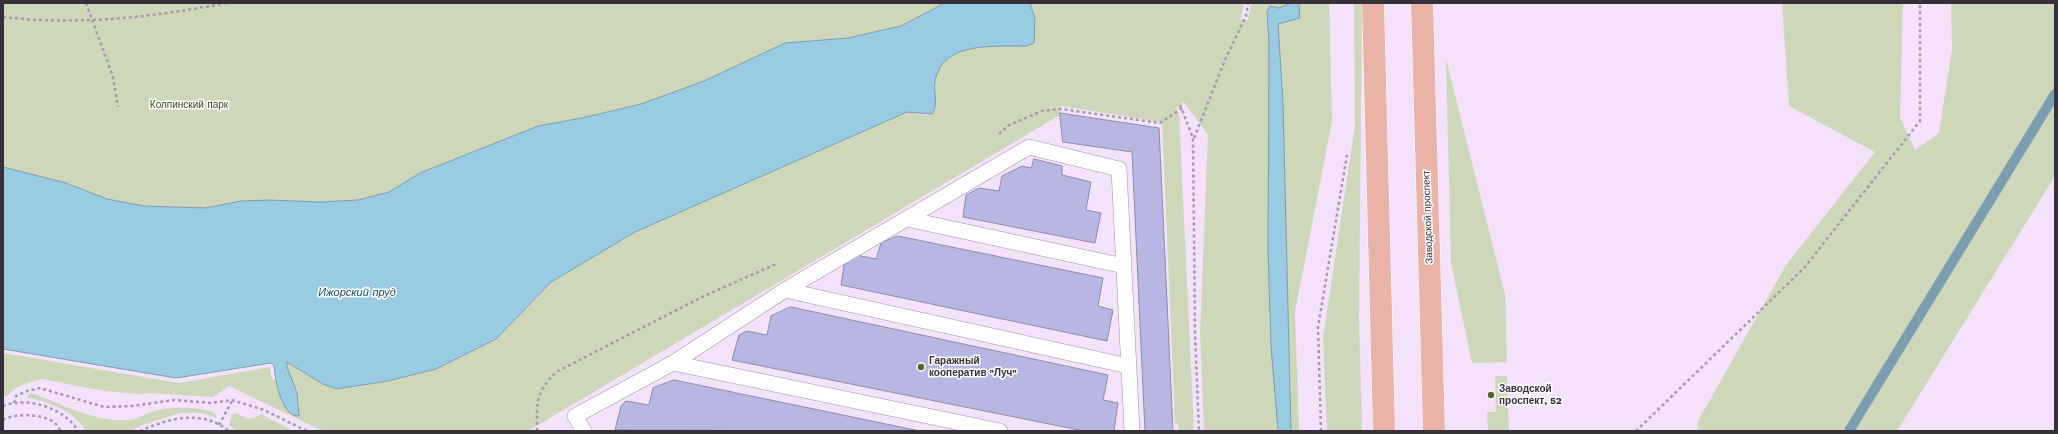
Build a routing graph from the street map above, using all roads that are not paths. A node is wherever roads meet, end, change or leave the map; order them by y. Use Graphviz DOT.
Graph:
graph roads {
  1 [pos="1373,3"];
  2 [pos="1422,3"];
  3 [pos="907,219"];
  4 [pos="1124,266"];
  5 [pos="785,290"];
  6 [pos="673,363"];
  7 [pos="1128,366"];
  8 [pos="584,431"];
  9 [pos="1000,431"];
  10 [pos="1132,431"];
  11 [pos="1384,431"];
  12 [pos="1434,431"];
  1 -- 11 [label="main road"];
  2 -- 12 [label="main road, Заводской проспект"];
  3 -- 4 [label="lane"];
  3 -- 4 [label="lane"];
  3 -- 5 [label="lane"];
  4 -- 7 [label="lane"];
  5 -- 6 [label="lane"];
  5 -- 7 [label="lane"];
  6 -- 8 [label="lane"];
  6 -- 9 [label="lane"];
  7 -- 10 [label="lane"];
}
